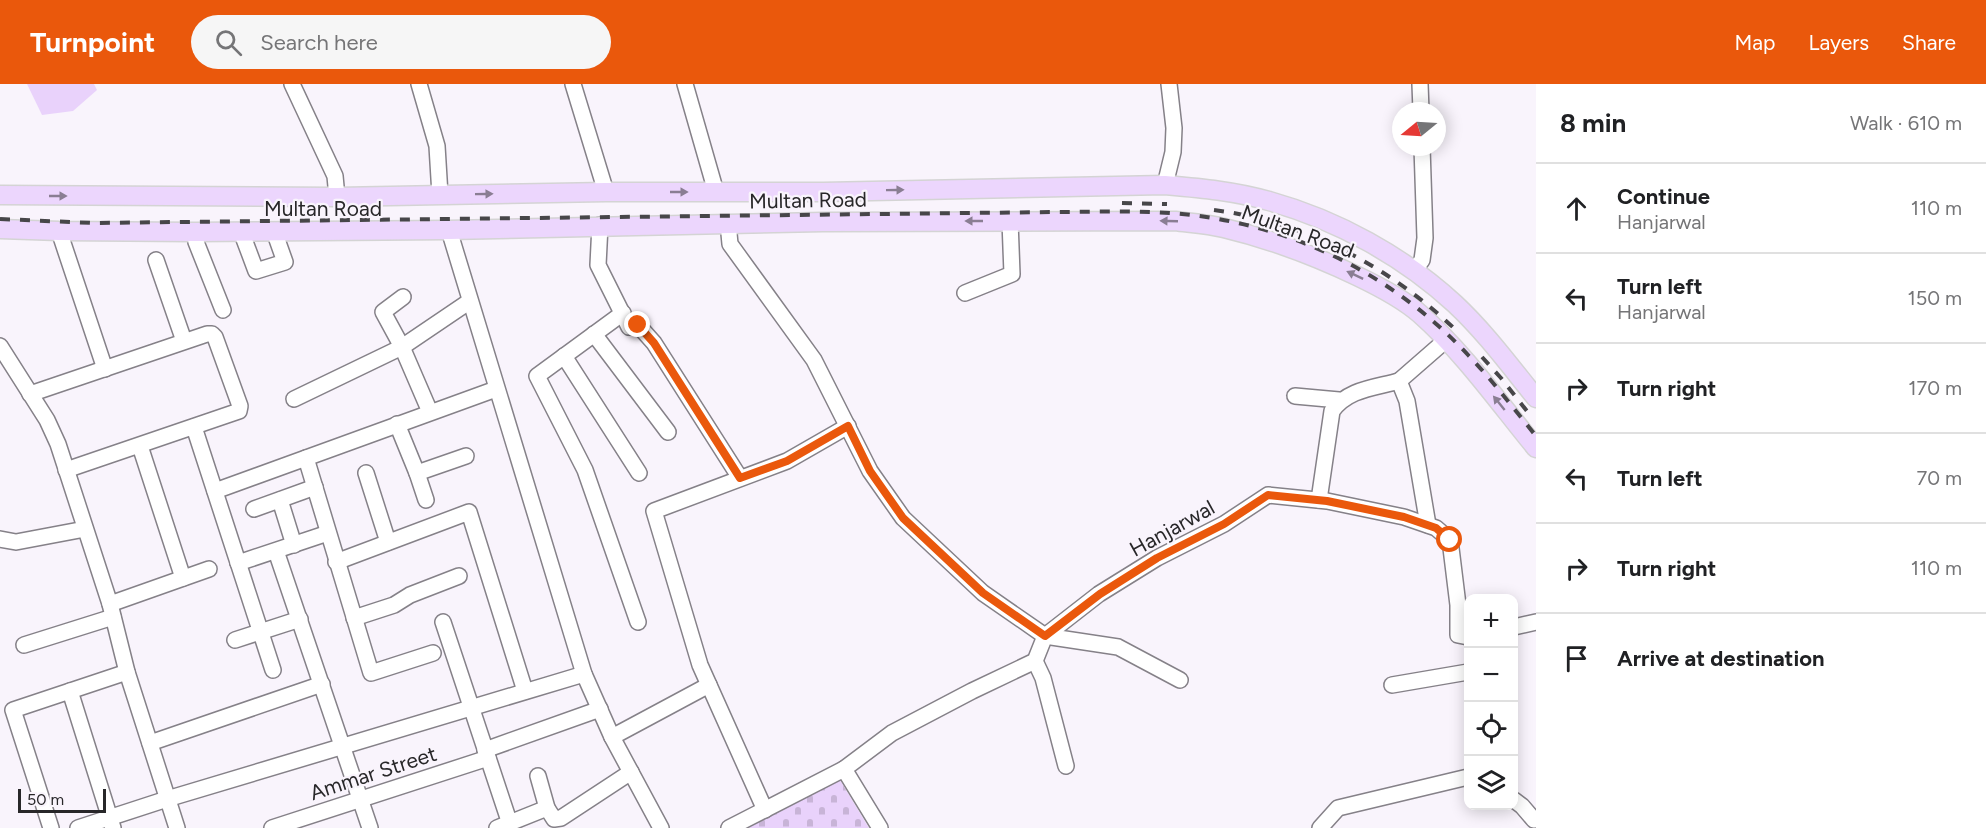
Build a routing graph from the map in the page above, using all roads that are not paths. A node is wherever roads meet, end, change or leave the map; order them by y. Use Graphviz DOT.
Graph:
graph roads {
  1 [pos="292,84"];
  2 [pos="418,84"];
  3 [pos="573,84"];
  4 [pos="685,84"];
  5 [pos="1169,84"];
  6 [pos="1420,84"];
  7 [pos="1421,102"];
  8 [pos="1422,156"];
  9 [pos="1164,185"];
  10 [pos="606,192"];
  11 [pos="716,192"];
  12 [pos="823,192"];
  13 [pos="0,195"];
  14 [pos="440,195"];
  15 [pos="337,197"];
  16 [pos="1010,221"];
  17 [pos="823,222"];
  18 [pos="728,223"];
  19 [pos="600,225"];
  20 [pos="0,229"];
  21 [pos="449,230"];
  22 [pos="59,231"];
  23 [pos="241,231"];
  24 [pos="274,231"];
  25 [pos="195,232"];
  26 [pos="156,260"];
  27 [pos="1414,271"];
  28 [pos="965,293"];
  29 [pos="402,297"];
  30 [pos="470,302"];
  31 [pos="223,310"];
  32 [pos="623,313"];
  33 [pos="594,334"];
  34 [pos="1446,340"];
  35 [pos="184,341"];
  36 [pos="0,346"];
  37 [pos="402,347"];
  38 [pos="564,356"];
  39 [pos="105,369"];
  40 [pos="1399,381"];
  41 [pos="496,389"];
  42 [pos="30,394"];
  43 [pos="1294,396"];
  44 [pos="1536,398"];
  45 [pos="294,399"];
  46 [pos="1340,400"];
  47 [pos="430,412"];
  48 [pos="397,424"];
  49 [pos="848,426"];
  50 [pos="194,427"];
  51 [pos="668,432"];
  52 [pos="140,446"];
  53 [pos="1536,448"];
  54 [pos="466,456"];
  55 [pos="306,458"];
  56 [pos="66,470"];
  57 [pos="366,473"];
  58 [pos="417,473"];
  59 [pos="639,473"];
  60 [pos="740,478"];
  61 [pos="315,487"];
  62 [pos="215,491"];
  63 [pos="280,500"];
  64 [pos="426,500"];
  65 [pos="1319,500"];
  66 [pos="254,509"];
  67 [pos="1428,525"];
  68 [pos="85,529"];
  69 [pos="328,533"];
  70 [pos="0,539"];
  71 [pos="388,542"];
  72 [pos="294,544"];
  73 [pos="276,551"];
  74 [pos="336,562"];
  75 [pos="238,563"];
  76 [pos="209,569"];
  77 [pos="459,576"];
  78 [pos="183,578"];
  79 [pos="112,610"];
  80 [pos="354,618"];
  81 [pos="300,619"];
  82 [pos="443,622"];
  83 [pos="638,622"];
  84 [pos="1536,622"];
  85 [pos="1518,626"];
  86 [pos="261,632"];
  87 [pos="1045,636"];
  88 [pos="1464,636"];
  89 [pos="236,640"];
  90 [pos="24,645"];
  91 [pos="433,653"];
  92 [pos="1035,661"];
  93 [pos="273,670"];
  94 [pos="127,672"];
  95 [pos="1464,673"];
  96 [pos="584,674"];
  97 [pos="1180,680"];
  98 [pos="322,684"];
  99 [pos="709,685"];
  100 [pos="1392,685"];
  101 [pos="70,691"];
  102 [pos="525,691"];
  103 [pos="471,708"];
  104 [pos="600,709"];
  105 [pos="612,737"];
  106 [pos="150,743"];
  107 [pos="344,746"];
  108 [pos="487,754"];
  109 [pos="1066,766"];
  110 [pos="844,769"];
  111 [pos="631,772"];
  112 [pos="538,776"];
  113 [pos="1464,778"];
  114 [pos="167,799"];
  115 [pos="361,799"];
  116 [pos="1518,804"];
  117 [pos="547,808"];
  118 [pos="765,810"];
  119 [pos="1534,820"];
  120 [pos="112,823"];
  121 [pos="503,826"];
  122 [pos="51,828"];
  123 [pos="78,828"];
  124 [pos="177,828"];
  125 [pos="272,828"];
  126 [pos="370,828"];
  127 [pos="661,828"];
  128 [pos="729,828"];
  129 [pos="880,828"];
  130 [pos="1320,828"];
  1 -- 15 [label="street"];
  2 -- 14 [label="street"];
  3 -- 10 [label="street"];
  4 -- 11 [label="street"];
  5 -- 9 [label="street"];
  6 -- 7 [label="street"];
  8 -- 27 [label="street"];
  12 -- 9 [label="main road, Multan Road, one-way"];
  9 -- 27 [label="main road, Multan Road"];
  10 -- 11 [label="main road, Multan Road, one-way"];
  14 -- 10 [label="main road, Multan Road, one-way"];
  11 -- 12 [label="main road, Multan Road"];
  12 -- 17 [label="main road"];
  13 -- 15 [label="main road, Multan Road, one-way"];
  14 -- 15 [label="main road, Multan Road"];
  16 -- 17 [label="main road, Multan Road, one-way"];
  16 -- 28 [label="street"];
  34 -- 16 [label="main road, Multan Road, one-way"];
  17 -- 18 [label="main road, Multan Road"];
  18 -- 19 [label="main road, Multan Road"];
  18 -- 49 [label="street"];
  19 -- 21 [label="main road, Multan Road"];
  19 -- 32 [label="street"];
  20 -- 22 [label="main road, Multan Road"];
  21 -- 24 [label="main road, Multan Road"];
  21 -- 30 [label="street"];
  22 -- 25 [label="main road, Multan Road"];
  22 -- 39 [label="street"];
  23 -- 24 [label="main road, Multan Road"];
  23 -- 24 [label="street"];
  23 -- 25 [label="main road, Multan Road"];
  25 -- 31 [label="street"];
  26 -- 35 [label="street"];
  27 -- 44 [label="main road, Multan Road"];
  29 -- 37 [label="street"];
  30 -- 37 [label="street"];
  30 -- 41 [label="street"];
  32 -- 33 [label="street"];
  32 -- 60 [label="street"];
  33 -- 38 [label="street"];
  33 -- 51 [label="street"];
  34 -- 40 [label="street"];
  53 -- 34 [label="main road, Multan Road, one-way"];
  35 -- 39 [label="street"];
  35 -- 50 [label="street"];
  36 -- 42 [label="street"];
  37 -- 45 [label="street"];
  37 -- 47 [label="street"];
  38 -- 59 [label="street"];
  38 -- 83 [label="street"];
  39 -- 42 [label="street"];
  40 -- 46 [label="street"];
  40 -- 67 [label="street"];
  41 -- 47 [label="street"];
  41 -- 96 [label="street"];
  42 -- 56 [label="street"];
  43 -- 46 [label="street"];
  46 -- 65 [label="street"];
  47 -- 48 [label="street"];
  48 -- 55 [label="street"];
  48 -- 58 [label="street"];
  49 -- 60 [label="street"];
  49 -- 87 [label="street"];
  50 -- 52 [label="street"];
  50 -- 62 [label="street"];
  52 -- 56 [label="street"];
  52 -- 78 [label="street"];
  54 -- 58 [label="street"];
  55 -- 61 [label="street"];
  55 -- 62 [label="street"];
  56 -- 68 [label="street"];
  57 -- 71 [label="street"];
  58 -- 64 [label="street"];
  60 -- 99 [label="street"];
  61 -- 63 [label="street"];
  61 -- 69 [label="street"];
  62 -- 75 [label="street"];
  63 -- 66 [label="street"];
  63 -- 72 [label="street"];
  65 -- 67 [label="street, Hanjarwal"];
  65 -- 87 [label="street, Hanjarwal"];
  67 -- 88 [label="street, Hanjarwal"];
  68 -- 70 [label="street"];
  68 -- 79 [label="street"];
  69 -- 72 [label="street"];
  69 -- 74 [label="street"];
  71 -- 74 [label="street"];
  71 -- 102 [label="street"];
  72 -- 73 [label="street"];
  73 -- 75 [label="street"];
  73 -- 81 [label="street"];
  74 -- 80 [label="street"];
  75 -- 86 [label="street"];
  76 -- 78 [label="street"];
  77 -- 80 [label="street"];
  78 -- 79 [label="street"];
  79 -- 90 [label="street"];
  79 -- 94 [label="street"];
  80 -- 91 [label="street"];
  81 -- 86 [label="street"];
  81 -- 98 [label="street"];
  82 -- 103 [label="street"];
  84 -- 85 [label="street"];
  86 -- 89 [label="street"];
  86 -- 93 [label="street"];
  87 -- 92 [label="street"];
  87 -- 97 [label="street"];
  92 -- 109 [label="street"];
  92 -- 110 [label="street"];
  94 -- 101 [label="street"];
  94 -- 106 [label="street"];
  95 -- 100 [label="street"];
  96 -- 102 [label="street"];
  96 -- 104 [label="street"];
  98 -- 106 [label="street"];
  98 -- 107 [label="street"];
  99 -- 105 [label="street"];
  99 -- 118 [label="street"];
  101 -- 120 [label="street"];
  101 -- 122 [label="street"];
  102 -- 103 [label="street"];
  103 -- 107 [label="street"];
  103 -- 108 [label="street"];
  104 -- 105 [label="street"];
  104 -- 108 [label="street, Ammar Street"];
  105 -- 111 [label="street"];
  106 -- 114 [label="street"];
  107 -- 114 [label="street"];
  107 -- 115 [label="street"];
  108 -- 115 [label="street, Ammar Street"];
  108 -- 121 [label="street"];
  110 -- 118 [label="street"];
  110 -- 129 [label="street"];
  111 -- 117 [label="street"];
  111 -- 127 [label="street"];
  112 -- 117 [label="street"];
  113 -- 130 [label="street"];
  114 -- 120 [label="street"];
  114 -- 124 [label="street"];
  115 -- 125 [label="street, Ammar Street"];
  115 -- 126 [label="street"];
  116 -- 119 [label="street"];
  117 -- 121 [label="street"];
  118 -- 128 [label="street"];
  120 -- 123 [label="street"];
}
